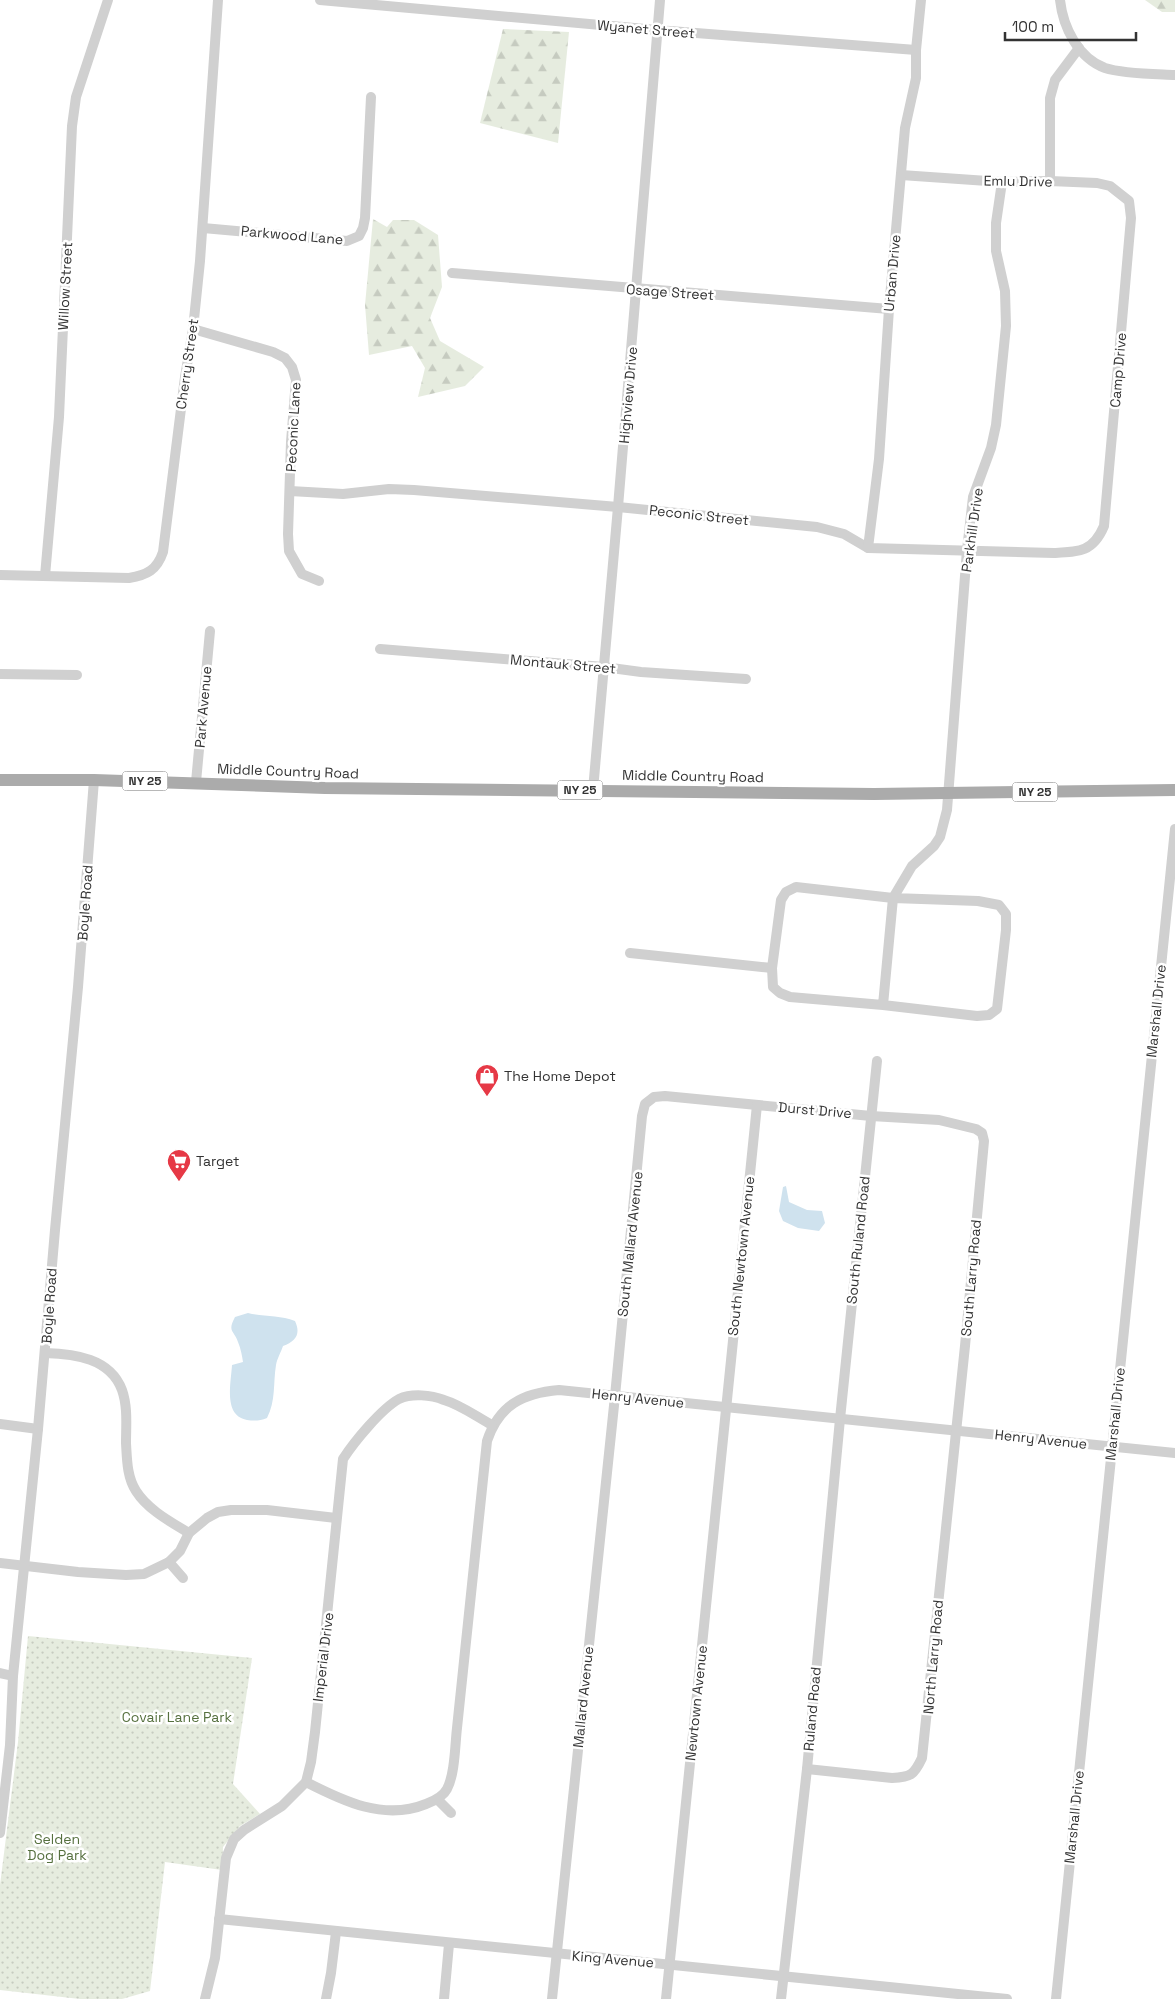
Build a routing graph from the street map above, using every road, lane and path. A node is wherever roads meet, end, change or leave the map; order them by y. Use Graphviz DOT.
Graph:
graph roads {
  1 [pos="108,0"];
  2 [pos="218,0"];
  3 [pos="320,0"];
  4 [pos="660,0"];
  5 [pos="921,0"];
  6 [pos="1060,0"];
  7 [pos="376,2"];
  8 [pos="657,30"];
  9 [pos="1079,48"];
  10 [pos="916,50"];
  11 [pos="1175,75"];
  12 [pos="371,97"];
  13 [pos="901,175"];
  14 [pos="1050,181"];
  15 [pos="1002,182"];
  16 [pos="1129,201"];
  17 [pos="203,228"];
  18 [pos="452,273"];
  19 [pos="636,289"];
  20 [pos="889,309"];
  21 [pos="193,329"];
  22 [pos="290,491"];
  23 [pos="618,508"];
  24 [pos="1099,538"];
  25 [pos="868,548"];
  26 [pos="967,550"];
  27 [pos="0,574"];
  28 [pos="45,576"];
  29 [pos="319,581"];
  30 [pos="210,631"];
  31 [pos="380,649"];
  32 [pos="604,667"];
  33 [pos="0,674"];
  34 [pos="77,675"];
  35 [pos="746,679"];
  36 [pos="0,780"];
  37 [pos="94,780"];
  38 [pos="196,782"];
  39 [pos="593,790"];
  40 [pos="1175,790"];
  41 [pos="948,792"];
  42 [pos="1175,829"];
  43 [pos="893,898"];
  44 [pos="630,953"];
  45 [pos="772,968"];
  46 [pos="883,1005"];
  47 [pos="877,1061"];
  48 [pos="654,1097"];
  49 [pos="757,1105"];
  50 [pos="871,1116"];
  51 [pos="976,1129"];
  52 [pos="45,1353"];
  53 [pos="615,1396"];
  54 [pos="726,1407"];
  55 [pos="840,1419"];
  56 [pos="0,1424"];
  57 [pos="492,1425"];
  58 [pos="38,1429"];
  59 [pos="955,1429"];
  60 [pos="1111,1446"];
  61 [pos="1175,1453"];
  62 [pos="336,1518"];
  63 [pos="189,1533"];
  64 [pos="0,1562"];
  65 [pos="169,1562"];
  66 [pos="24,1566"];
  67 [pos="183,1578"];
  68 [pos="0,1673"];
  69 [pos="13,1676"];
  70 [pos="807,1768"];
  71 [pos="306,1782"];
  72 [pos="438,1800"];
  73 [pos="1,1810"];
  74 [pos="451,1813"];
  75 [pos="0,1833"];
  76 [pos="219,1919"];
  77 [pos="336,1932"];
  78 [pos="449,1944"];
  79 [pos="556,1954"];
  80 [pos="669,1964"];
  81 [pos="783,1977"];
  82 [pos="205,1999"];
  83 [pos="326,1999"];
  84 [pos="444,1999"];
  85 [pos="552,1999"];
  86 [pos="666,1999"];
  87 [pos="781,1999"];
  88 [pos="1007,1999"];
  89 [pos="1056,1999"];
  1 -- 28 [label="street, Willow Street"];
  2 -- 17 [label="street, Cherry Street"];
  3 -- 7 [label="street, Wyanet Street"];
  4 -- 8 [label="street, Highview Drive"];
  5 -- 10 [label="street, Urban Drive"];
  6 -- 9 [label="street"];
  7 -- 8 [label="street, Wyanet Street"];
  8 -- 10 [label="street, Wyanet Street"];
  8 -- 19 [label="street, Highview Drive"];
  9 -- 11 [label="street"];
  9 -- 14 [label="street"];
  10 -- 13 [label="street, Urban Drive"];
  12 -- 17 [label="street, Parkwood Lane"];
  13 -- 15 [label="street, Emlu Drive"];
  13 -- 20 [label="street, Urban Drive"];
  14 -- 15 [label="street, Emlu Drive"];
  14 -- 16 [label="street, Emlu Drive"];
  15 -- 26 [label="street, Parkhill Drive"];
  16 -- 24 [label="street, Camp Drive"];
  17 -- 21 [label="street, Cherry Street"];
  18 -- 19 [label="street, Osage Street"];
  19 -- 20 [label="street, Osage Street"];
  19 -- 23 [label="street, Highview Drive"];
  20 -- 25 [label="street, Urban Drive"];
  21 -- 22 [label="street, Peconic Lane"];
  21 -- 28 [label="street, Cherry Street"];
  22 -- 23 [label="street, Peconic Street"];
  22 -- 29 [label="street, Peconic Lane"];
  23 -- 25 [label="street, Peconic Street"];
  23 -- 32 [label="street, Highview Drive"];
  24 -- 26 [label="street, Peconic Street"];
  25 -- 26 [label="street, Peconic Street"];
  26 -- 41 [label="street, Parkhill Drive"];
  27 -- 28 [label="street, Cherry Street"];
  30 -- 38 [label="street, Park Avenue"];
  31 -- 32 [label="street, Montauk Street"];
  32 -- 35 [label="street, Montauk Street"];
  32 -- 39 [label="street, Highview Drive"];
  33 -- 34 [label="street"];
  36 -- 37 [label="main road, Middle Country Road / NY 25"];
  37 -- 38 [label="main road, Middle Country Road / NY 25"];
  37 -- 52 [label="street, Boyle Road"];
  38 -- 39 [label="main road, Middle Country Road / NY 25"];
  39 -- 41 [label="main road, Middle Country Road / NY 25"];
  40 -- 41 [label="main road, Middle Country Road / NY 25"];
  41 -- 43 [label="street, Parkhill Drive"];
  42 -- 60 [label="street, Marshall Drive"];
  43 -- 45 [label="street"];
  43 -- 46 [label="street"];
  43 -- 46 [label="street"];
  44 -- 45 [label="street"];
  45 -- 46 [label="street"];
  47 -- 50 [label="street, South Ruland Road"];
  48 -- 49 [label="street, Durst Drive"];
  48 -- 53 [label="street, South Mallard Avenue"];
  49 -- 50 [label="street, Durst Drive"];
  49 -- 54 [label="street, South Newtown Avenue"];
  50 -- 51 [label="street, Durst Drive"];
  50 -- 55 [label="street, South Ruland Road"];
  51 -- 59 [label="street, South Larry Road"];
  52 -- 58 [label="street, Boyle Road"];
  52 -- 63 [label="street"];
  53 -- 54 [label="street, Henry Avenue"];
  53 -- 57 [label="street, Henry Avenue"];
  53 -- 79 [label="street, Mallard Avenue"];
  54 -- 55 [label="street, Henry Avenue"];
  54 -- 80 [label="street, Newtown Avenue"];
  55 -- 59 [label="street, Henry Avenue"];
  55 -- 70 [label="street, Ruland Road"];
  56 -- 58 [label="street"];
  57 -- 62 [label="street, Imperial Drive"];
  57 -- 72 [label="street"];
  58 -- 66 [label="street, Boyle Road"];
  59 -- 60 [label="street, Henry Avenue"];
  59 -- 70 [label="street, North Larry Road"];
  60 -- 61 [label="street, Henry Avenue"];
  60 -- 89 [label="street, Marshall Drive"];
  62 -- 63 [label="street"];
  62 -- 71 [label="street, Imperial Drive"];
  63 -- 65 [label="street"];
  64 -- 66 [label="street"];
  65 -- 66 [label="street"];
  65 -- 67 [label="street"];
  66 -- 69 [label="street, Boyle Road"];
  68 -- 69 [label="street"];
  69 -- 73 [label="street, Boyle Road"];
  70 -- 81 [label="street, Ruland Road"];
  71 -- 72 [label="street"];
  71 -- 76 [label="street"];
  72 -- 74 [label="street"];
  73 -- 75 [label="street, Boyle Road"];
  76 -- 77 [label="street, King Avenue"];
  76 -- 82 [label="street"];
  77 -- 78 [label="street, King Avenue"];
  77 -- 83 [label="street"];
  78 -- 79 [label="street, King Avenue"];
  78 -- 84 [label="street"];
  79 -- 80 [label="street, King Avenue"];
  79 -- 85 [label="street, Mallard Avenue"];
  80 -- 81 [label="street, King Avenue"];
  80 -- 86 [label="street, Newtown Avenue"];
  81 -- 87 [label="street, Ruland Road"];
  81 -- 88 [label="street, King Avenue"];
}
